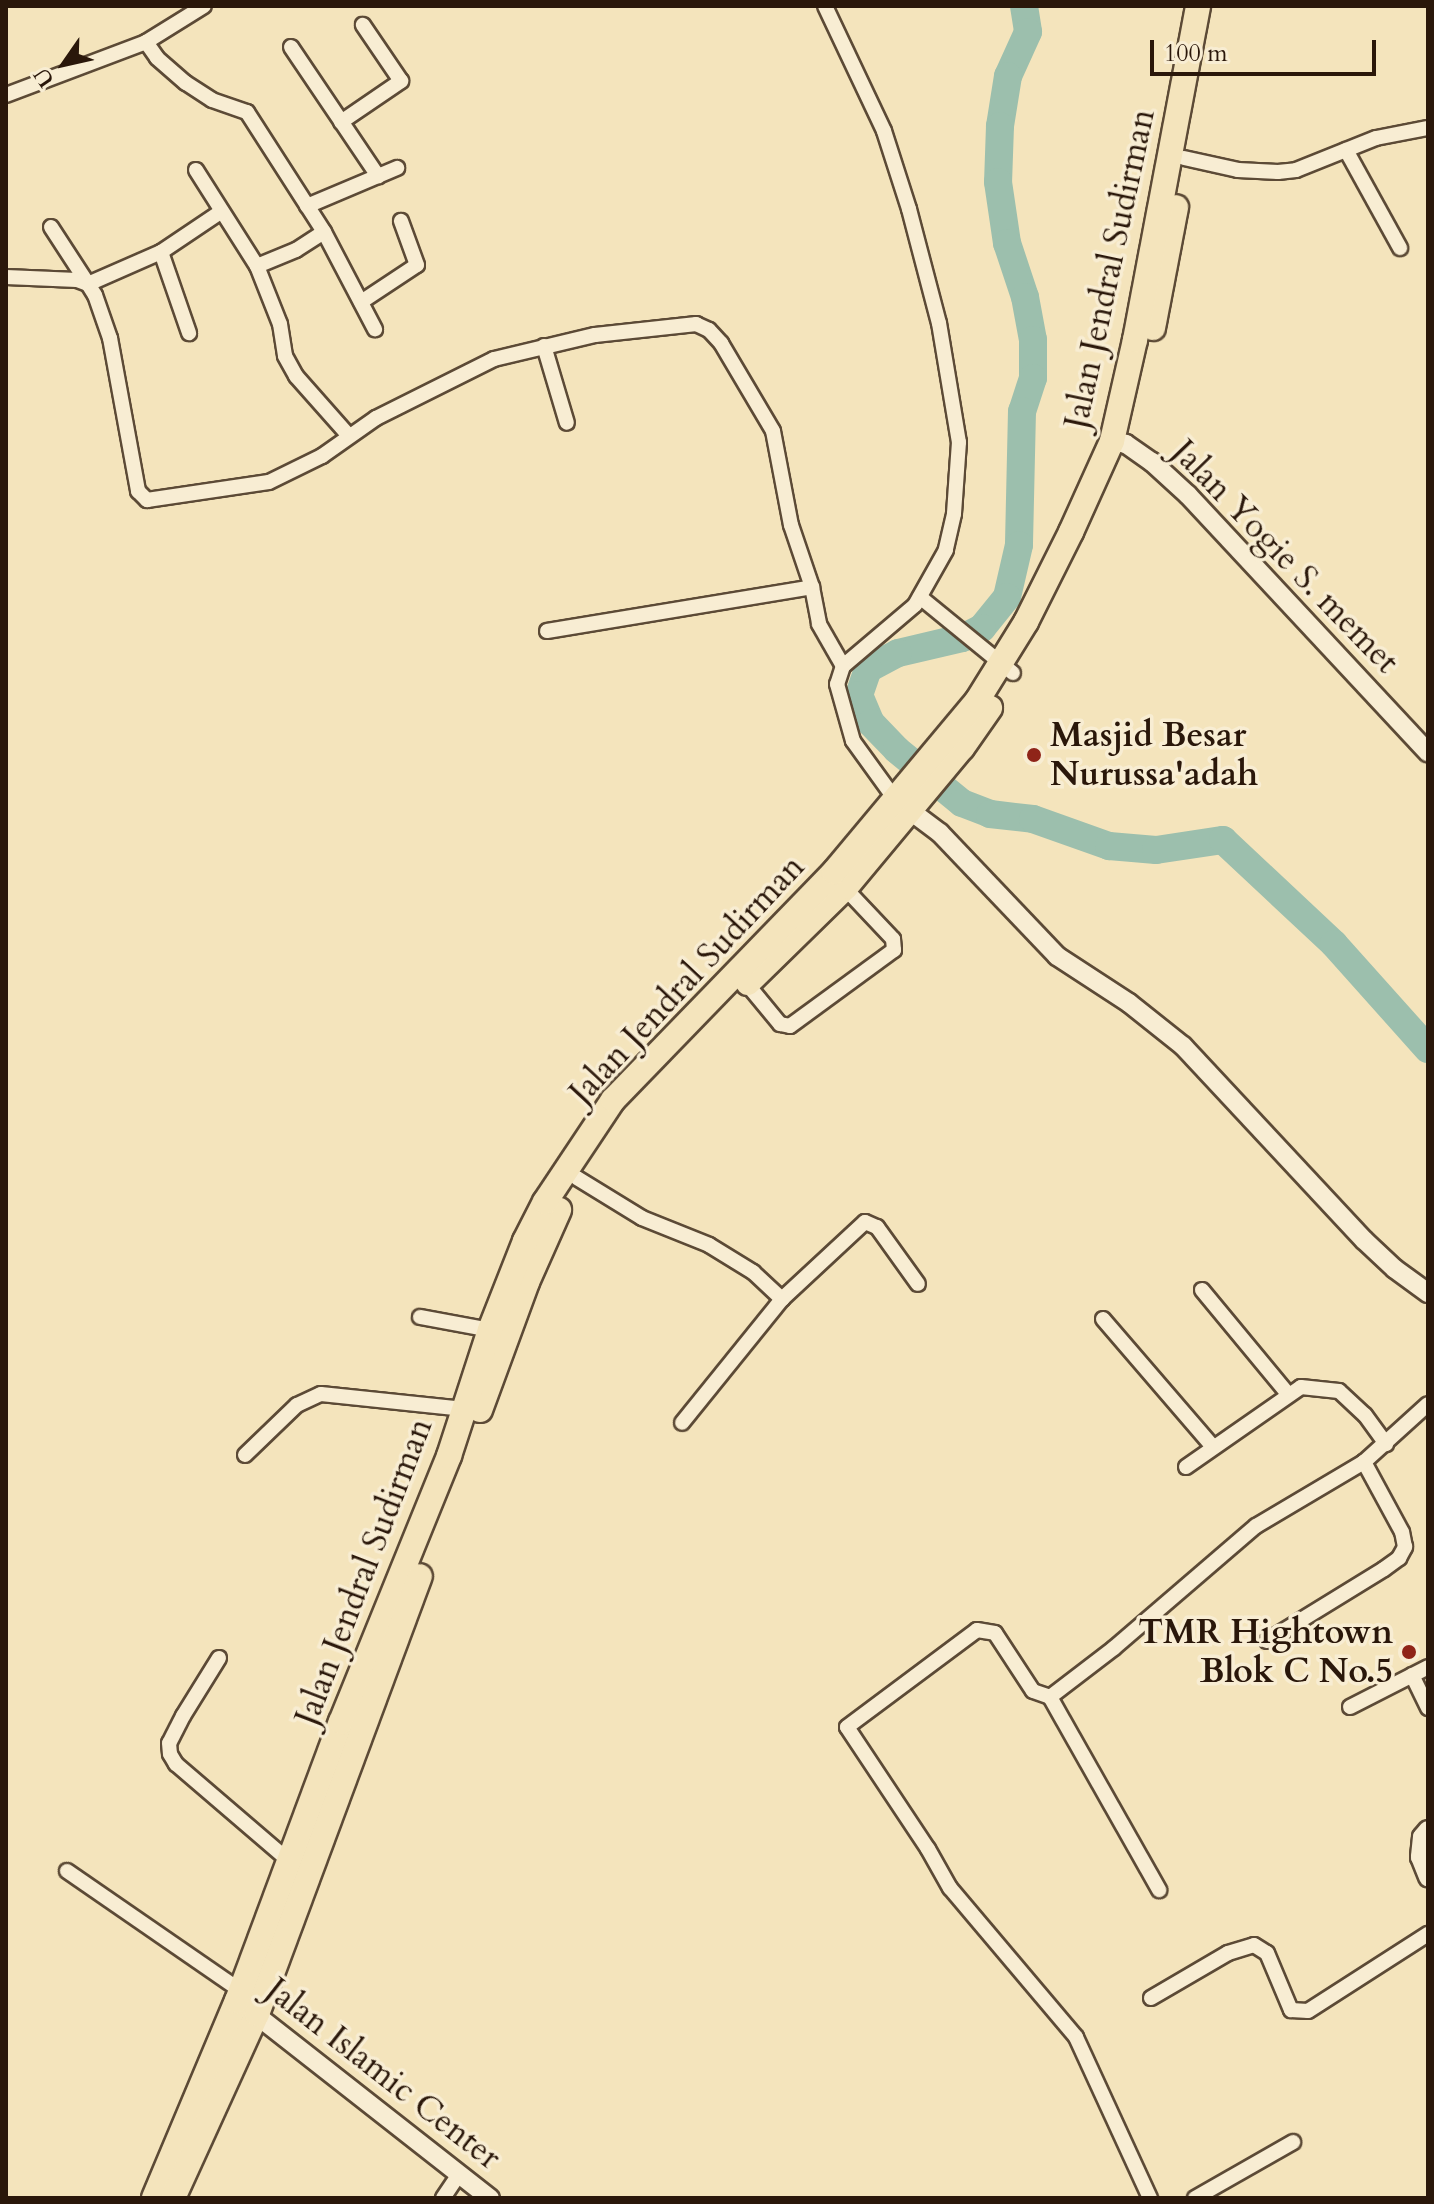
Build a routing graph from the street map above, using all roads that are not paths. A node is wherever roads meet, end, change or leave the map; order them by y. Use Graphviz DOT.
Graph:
graph roads {
  1 [pos="204,6"];
  2 [pos="825,6"];
  3 [pos="1198,6"];
  4 [pos="1212,6"];
  5 [pos="363,25"];
  6 [pos="146,42"];
  7 [pos="291,47"];
  8 [pos="6,95"];
  9 [pos="341,122"];
  10 [pos="1428,128"];
  11 [pos="1346,150"];
  12 [pos="1184,158"];
  13 [pos="397,168"];
  14 [pos="196,170"];
  15 [pos="378,176"];
  16 [pos="307,206"];
  17 [pos="222,211"];
  18 [pos="401,221"];
  19 [pos="51,227"];
  20 [pos="324,232"];
  21 [pos="1400,248"];
  22 [pos="161,252"];
  23 [pos="257,266"];
  24 [pos="6,277"];
  25 [pos="88,284"];
  26 [pos="361,302"];
  27 [pos="375,329"];
  28 [pos="189,333"];
  29 [pos="544,346"];
  30 [pos="567,423"];
  31 [pos="349,436"];
  32 [pos="1119,443"];
  33 [pos="812,587"];
  34 [pos="920,597"];
  35 [pos="547,631"];
  36 [pos="843,666"];
  37 [pos="1007,669"];
  38 [pos="1428,752"];
  39 [pos="909,797"];
  40 [pos="838,882"];
  41 [pos="747,984"];
  42 [pos="577,1178"];
  43 [pos="918,1284"];
  44 [pos="1202,1290"];
  45 [pos="1428,1293"];
  46 [pos="782,1299"];
  47 [pos="420,1317"];
  48 [pos="1103,1319"];
  49 [pos="490,1330"];
  50 [pos="1288,1394"];
  51 [pos="1428,1404"];
  52 [pos="464,1409"];
  53 [pos="682,1423"];
  54 [pos="1386,1444"];
  55 [pos="1213,1447"];
  56 [pos="245,1455"];
  57 [pos="1364,1462"];
  58 [pos="1186,1467"];
  59 [pos="1267,1641"];
  60 [pos="219,1658"];
  61 [pos="1428,1667"];
  62 [pos="1412,1675"];
  63 [pos="1050,1697"];
  64 [pos="1350,1707"];
  65 [pos="1428,1708"];
  66 [pos="1428,1830"];
  67 [pos="289,1861"];
  68 [pos="67,1871"];
  69 [pos="1428,1877"];
  70 [pos="1159,1890"];
  71 [pos="1428,1934"];
  72 [pos="1151,1998"];
  73 [pos="245,2002"];
  74 [pos="1293,2142"];
  75 [pos="459,2174"];
  76 [pos="154,2198"];
  77 [pos="173,2198"];
  78 [pos="443,2198"];
  79 [pos="490,2198"];
  80 [pos="1150,2198"];
  81 [pos="1195,2198"];
  1 -- 6 [label="street"];
  2 -- 34 [label="street"];
  3 -- 32 [label="highway, Jalan Jendral Sudirman"];
  4 -- 12 [label="highway, Jalan Jendral Sudirman"];
  5 -- 9 [label="street"];
  6 -- 8 [label="street"];
  6 -- 16 [label="street"];
  7 -- 9 [label="street"];
  9 -- 15 [label="street"];
  10 -- 11 [label="street"];
  11 -- 12 [label="street"];
  11 -- 21 [label="street"];
  12 -- 32 [label="highway, Jalan Jendral Sudirman"];
  13 -- 15 [label="street"];
  14 -- 17 [label="street"];
  15 -- 16 [label="street"];
  16 -- 20 [label="street"];
  17 -- 22 [label="street"];
  17 -- 23 [label="street"];
  18 -- 26 [label="street"];
  19 -- 25 [label="street"];
  20 -- 23 [label="street"];
  20 -- 26 [label="street"];
  22 -- 25 [label="street"];
  22 -- 28 [label="street"];
  23 -- 31 [label="street"];
  24 -- 25 [label="street"];
  25 -- 31 [label="street"];
  26 -- 27 [label="street"];
  29 -- 30 [label="street"];
  29 -- 31 [label="street"];
  29 -- 33 [label="street"];
  32 -- 37 [label="highway, Jalan Jendral Sudirman"];
  32 -- 38 [label="street, Jalan Yogie S. memet"];
  33 -- 35 [label="street"];
  33 -- 36 [label="street"];
  34 -- 36 [label="street"];
  34 -- 37 [label="street"];
  36 -- 39 [label="street"];
  37 -- 39 [label="highway, Jalan Jendral Sudirman"];
  39 -- 40 [label="highway, Jalan Jendral Sudirman"];
  39 -- 45 [label="street"];
  40 -- 41 [label="highway, Jalan Jendral Sudirman"];
  40 -- 41 [label="street"];
  40 -- 49 [label="highway, Jalan Jendral Sudirman"];
  41 -- 42 [label="highway, Jalan Jendral Sudirman"];
  42 -- 46 [label="street"];
  42 -- 73 [label="highway, Jalan Jendral Sudirman"];
  43 -- 46 [label="street"];
  44 -- 50 [label="street"];
  46 -- 53 [label="street"];
  47 -- 49 [label="street"];
  48 -- 55 [label="street"];
  49 -- 52 [label="highway, Jalan Jendral Sudirman"];
  50 -- 54 [label="street"];
  50 -- 55 [label="street"];
  51 -- 54 [label="street"];
  52 -- 56 [label="street"];
  52 -- 67 [label="highway, Jalan Jendral Sudirman"];
  54 -- 57 [label="street"];
  55 -- 58 [label="street"];
  57 -- 59 [label="street"];
  57 -- 63 [label="street"];
  60 -- 67 [label="street"];
  61 -- 62 [label="street"];
  62 -- 64 [label="street"];
  62 -- 65 [label="street"];
  63 -- 70 [label="street"];
  63 -- 80 [label="street"];
  66 -- 69 [label="street"];
  67 -- 73 [label="highway, Jalan Jendral Sudirman"];
  68 -- 73 [label="street"];
  71 -- 72 [label="street"];
  73 -- 75 [label="street, Jalan Islamic Center"];
  73 -- 76 [label="highway, Jalan Jendral Sudirman"];
  73 -- 77 [label="highway, Jalan Jendral Sudirman"];
  74 -- 81 [label="street"];
  75 -- 78 [label="street"];
  75 -- 79 [label="street, Jalan Islamic Center"];
}
